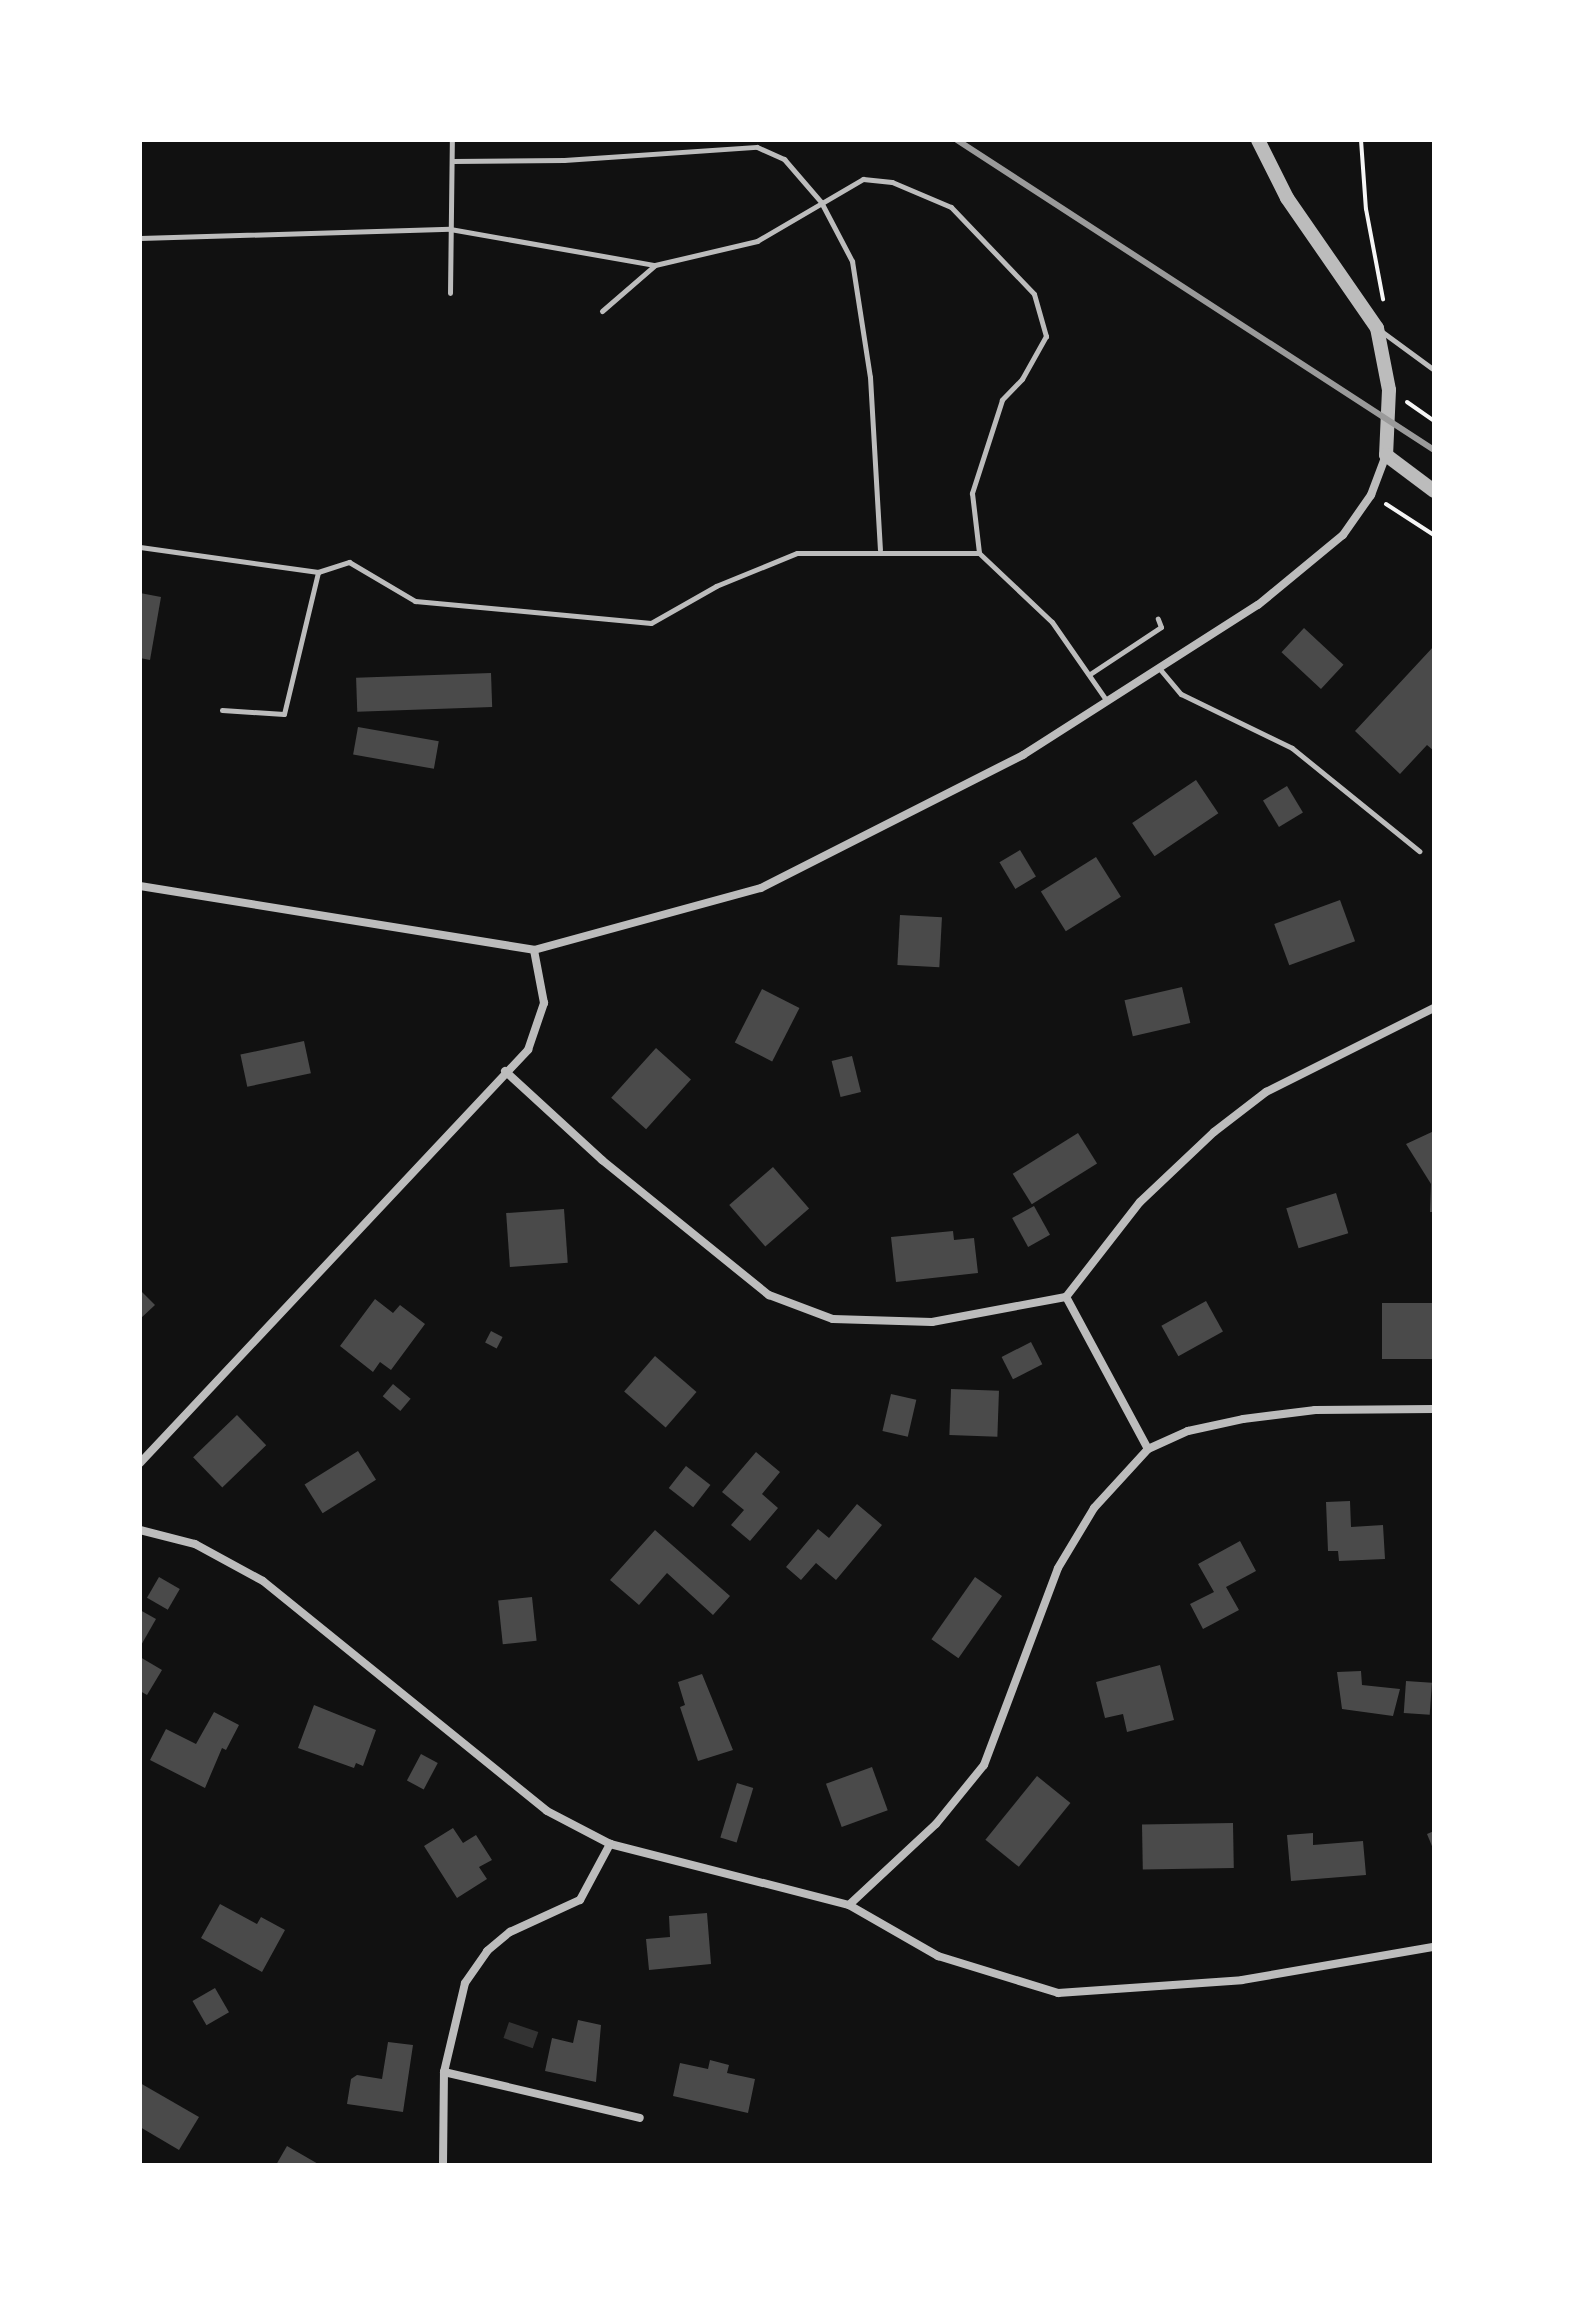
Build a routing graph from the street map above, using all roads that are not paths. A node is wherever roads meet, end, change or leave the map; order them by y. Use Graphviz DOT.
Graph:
graph roads {
  1 [pos="452,140"];
  2 [pos="1258,140"];
  3 [pos="452,161"];
  4 [pos="821,202"];
  5 [pos="450,229"];
  6 [pos="140,238"];
  7 [pos="655,265"];
  8 [pos="450,293"];
  9 [pos="602,311"];
  10 [pos="1374,323"];
  11 [pos="1434,370"];
  12 [pos="1386,455"];
  13 [pos="1434,491"];
  14 [pos="140,547"];
  15 [pos="880,550"];
  16 [pos="979,553"];
  17 [pos="318,572"];
  18 [pos="1158,619"];
  19 [pos="1159,668"];
  20 [pos="1090,674"];
  21 [pos="1108,701"];
  22 [pos="222,710"];
  23 [pos="1419,851"];
  24 [pos="140,886"];
  25 [pos="534,950"];
  26 [pos="1434,1008"];
  27 [pos="505,1071"];
  28 [pos="1066,1297"];
  29 [pos="1434,1409"];
  30 [pos="1148,1449"];
  31 [pos="140,1463"];
  32 [pos="140,1530"];
  33 [pos="610,1844"];
  34 [pos="849,1905"];
  35 [pos="1434,1947"];
  36 [pos="444,2072"];
  37 [pos="640,2118"];
  38 [pos="443,2165"];
  1 -- 3 [label="lane"];
  2 -- 10 [label="street"];
  3 -- 4 [label="lane"];
  3 -- 5 [label="lane"];
  4 -- 7 [label="lane"];
  4 -- 15 [label="lane"];
  4 -- 16 [label="lane"];
  5 -- 6 [label="lane"];
  5 -- 7 [label="lane"];
  5 -- 8 [label="lane"];
  7 -- 9 [label="lane"];
  10 -- 11 [label="lane"];
  10 -- 12 [label="street"];
  12 -- 13 [label="street"];
  12 -- 19 [label="street"];
  14 -- 17 [label="lane"];
  15 -- 16 [label="lane"];
  15 -- 17 [label="lane"];
  16 -- 20 [label="lane"];
  17 -- 22 [label="lane"];
  18 -- 20 [label="lane"];
  19 -- 21 [label="street"];
  19 -- 23 [label="lane"];
  20 -- 21 [label="lane"];
  21 -- 25 [label="street"];
  24 -- 25 [label="street"];
  25 -- 27 [label="street"];
  26 -- 28 [label="street"];
  27 -- 28 [label="street"];
  27 -- 31 [label="street"];
  28 -- 30 [label="street"];
  29 -- 30 [label="street"];
  30 -- 34 [label="street"];
  32 -- 33 [label="street"];
  33 -- 34 [label="street"];
  33 -- 36 [label="street"];
  34 -- 35 [label="street"];
  36 -- 37 [label="street"];
  36 -- 38 [label="street"];
}
